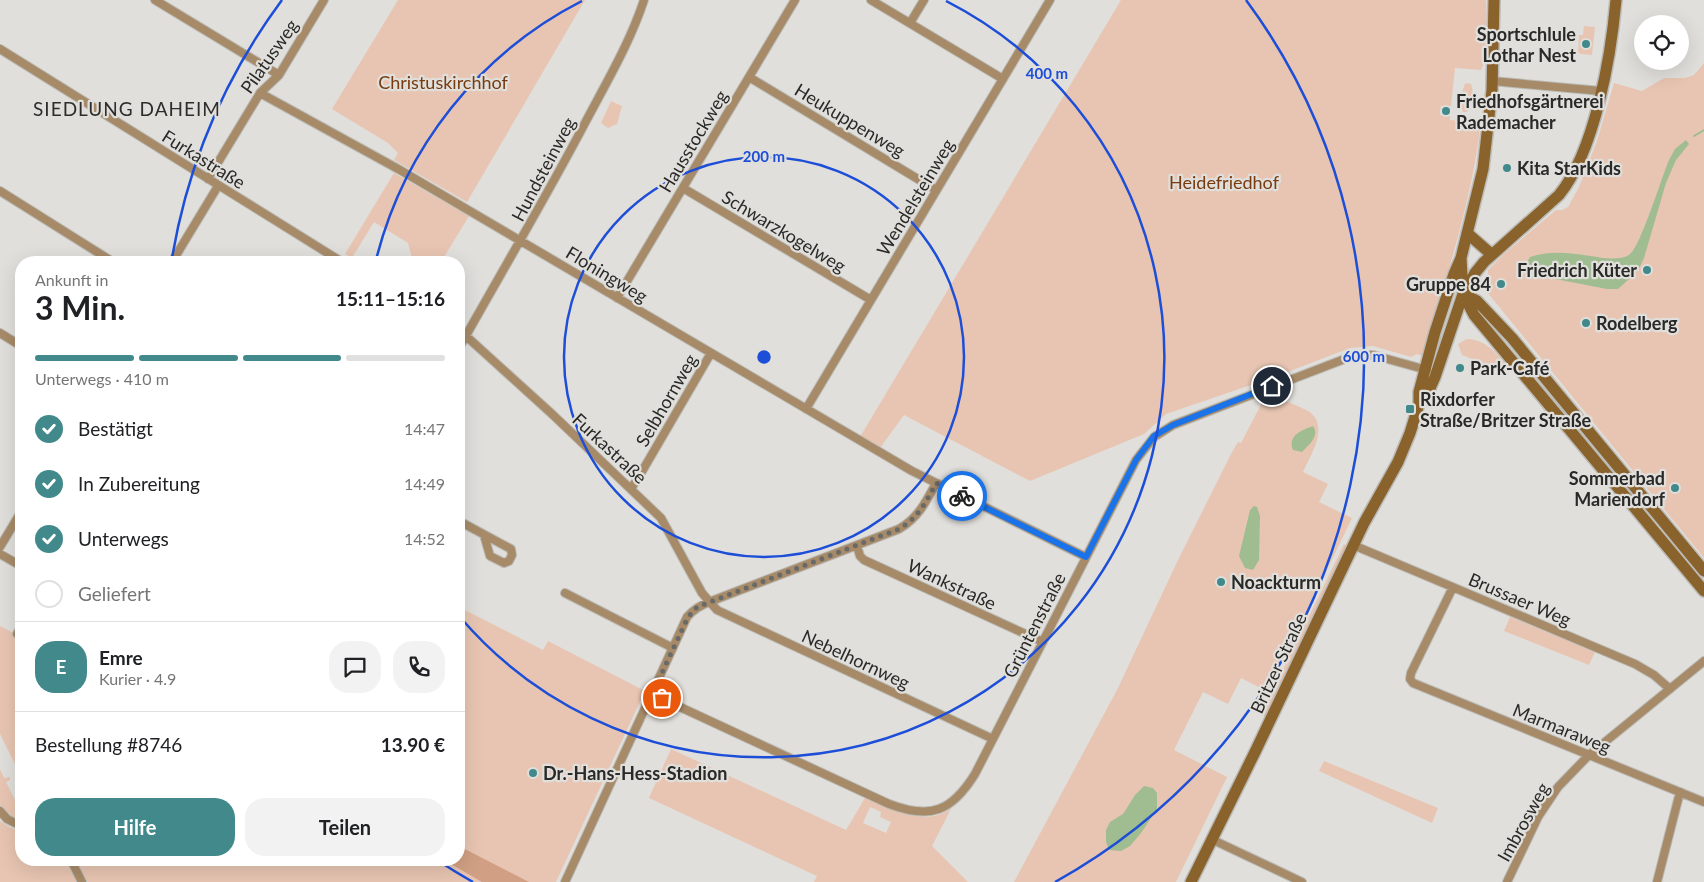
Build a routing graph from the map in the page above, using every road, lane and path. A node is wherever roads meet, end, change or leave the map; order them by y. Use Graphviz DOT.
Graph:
graph roads {
  1 [pos="155,0"];
  2 [pos="324,0"];
  3 [pos="644,0"];
  4 [pos="795,0"];
  5 [pos="871,0"];
  6 [pos="924,0"];
  7 [pos="1050,0"];
  8 [pos="1494,0"];
  9 [pos="1616,0"];
  10 [pos="910,23"];
  11 [pos="0,49"];
  12 [pos="279,75"];
  13 [pos="749,77"];
  14 [pos="1003,79"];
  15 [pos="1492,81"];
  16 [pos="1601,91"];
  17 [pos="260,93"];
  18 [pos="208,179"];
  19 [pos="218,186"];
  20 [pos="683,188"];
  21 [pos="936,190"];
  22 [pos="0,191"];
  23 [pos="1467,233"];
  24 [pos="521,241"];
  25 [pos="1492,254"];
  26 [pos="103,256"];
  27 [pos="176,256"];
  28 [pos="332,256"];
  29 [pos="1461,258"];
  30 [pos="1463,294"];
  31 [pos="617,298"];
  32 [pos="871,300"];
  33 [pos="1444,306"];
  34 [pos="0,333"];
  35 [pos="466,336"];
  36 [pos="15,342"];
  37 [pos="711,353"];
  38 [pos="1431,371"];
  39 [pos="1554,388"];
  40 [pos="1543,396"];
  41 [pos="806,409"];
  42 [pos="936,483"];
  43 [pos="631,488"];
  44 [pos="15,522"];
  45 [pos="465,523"];
  46 [pos="484,534"];
  47 [pos="856,546"];
  48 [pos="1353,546"];
  49 [pos="0,547"];
  50 [pos="0,554"];
  51 [pos="1086,557"];
  52 [pos="15,563"];
  53 [pos="1704,570"];
  54 [pos="1453,587"];
  55 [pos="1704,591"];
  56 [pos="564,593"];
  57 [pos="709,602"];
  58 [pos="1043,642"];
  59 [pos="673,648"];
  60 [pos="1704,661"];
  61 [pos="1670,689"];
  62 [pos="652,694"];
  63 [pos="993,739"];
  64 [pos="1589,755"];
  65 [pos="1680,792"];
  66 [pos="1704,802"];
  67 [pos="0,811"];
  68 [pos="15,823"];
  69 [pos="1211,840"];
  70 [pos="74,866"];
  71 [pos="1658,881"];
  72 [pos="82,882"];
  73 [pos="565,882"];
  74 [pos="1191,882"];
  75 [pos="1302,882"];
  76 [pos="1507,882"];
  1 -- 12 [label="street"];
  2 -- 12 [label="street, Pilatusweg"];
  3 -- 24 [label="street, Hundsteinweg"];
  4 -- 13 [label="street, Hausstockweg"];
  5 -- 10 [label="street"];
  6 -- 10 [label="street"];
  7 -- 14 [label="street, Wendelsteinweg"];
  8 -- 15 [label="main road, Britzer Straße"];
  9 -- 16 [label="main road, Britzer Straße"];
  10 -- 14 [label="street"];
  11 -- 18 [label="street, Furkastraße"];
  12 -- 17 [label="street, Pilatusweg"];
  13 -- 20 [label="street, Hausstockweg"];
  13 -- 21 [label="street, Heukuppenweg"];
  14 -- 21 [label="street, Wendelsteinweg"];
  15 -- 16 [label="street"];
  15 -- 23 [label="main road, Britzer Straße"];
  16 -- 25 [label="main road, Britzer Straße"];
  17 -- 18 [label="street, Pilatusweg"];
  17 -- 24 [label="street, Floningweg"];
  18 -- 19 [label="street, Furkastraße"];
  19 -- 27 [label="street"];
  19 -- 28 [label="street, Furkastraße"];
  20 -- 31 [label="street, Hausstockweg"];
  20 -- 32 [label="street, Schwarzkogelweg"];
  21 -- 32 [label="street, Wendelsteinweg"];
  22 -- 26 [label="street"];
  23 -- 25 [label="main road"];
  23 -- 29 [label="main road, Britzer Straße"];
  24 -- 31 [label="street, Floningweg"];
  24 -- 35 [label="street, Hundsteinweg"];
  25 -- 30 [label="main road, Britzer Straße"];
  29 -- 30 [label="main road"];
  29 -- 33 [label="main road, Britzer Straße"];
  30 -- 33 [label="main road, Britzer Straße"];
  30 -- 38 [label="main road, Britzer Straße"];
  30 -- 39 [label="main road"];
  30 -- 40 [label="main road"];
  31 -- 37 [label="street, Floningweg"];
  32 -- 41 [label="street, Wendelsteinweg"];
  33 -- 38 [label="main road, Britzer Straße"];
  34 -- 36 [label="street"];
  35 -- 43 [label="street, Furkastraße"];
  37 -- 41 [label="street, Floningweg"];
  37 -- 43 [label="street, Selbhornweg"];
  38 -- 48 [label="main road, Britzer Straße"];
  38 -- 51 [label="street, Grüntenstraße"];
  39 -- 40 [label="main road"];
  39 -- 53 [label="main road"];
  40 -- 55 [label="main road"];
  41 -- 42 [label="street, Floningweg"];
  42 -- 47 [label="street"];
  42 -- 51 [label="street, Floningweg"];
  43 -- 57 [label="street, Furkastraße"];
  44 -- 49 [label="street"];
  45 -- 46 [label="street"];
  47 -- 57 [label="street"];
  47 -- 58 [label="street, Wankstraße"];
  48 -- 54 [label="street, Brussaer Weg"];
  48 -- 69 [label="main road, Britzer Straße"];
  50 -- 52 [label="street"];
  51 -- 58 [label="street, Grüntenstraße"];
  54 -- 61 [label="street, Brussaer Weg"];
  54 -- 64 [label="street, Marmaraweg"];
  56 -- 59 [label="street"];
  57 -- 59 [label="street"];
  57 -- 63 [label="street, Nebelhornweg"];
  58 -- 63 [label="street, Grüntenstraße"];
  59 -- 62 [label="street"];
  60 -- 61 [label="street, Imbrosweg"];
  61 -- 64 [label="street, Imbrosweg"];
  62 -- 63 [label="street, Grüntenstraße"];
  62 -- 73 [label="street"];
  64 -- 65 [label="street, Marmaraweg"];
  64 -- 76 [label="street, Imbrosweg"];
  65 -- 66 [label="street, Marmaraweg"];
  65 -- 71 [label="street"];
  67 -- 68 [label="street"];
  69 -- 74 [label="main road, Britzer Straße"];
  69 -- 75 [label="street"];
  70 -- 72 [label="street"];
}
